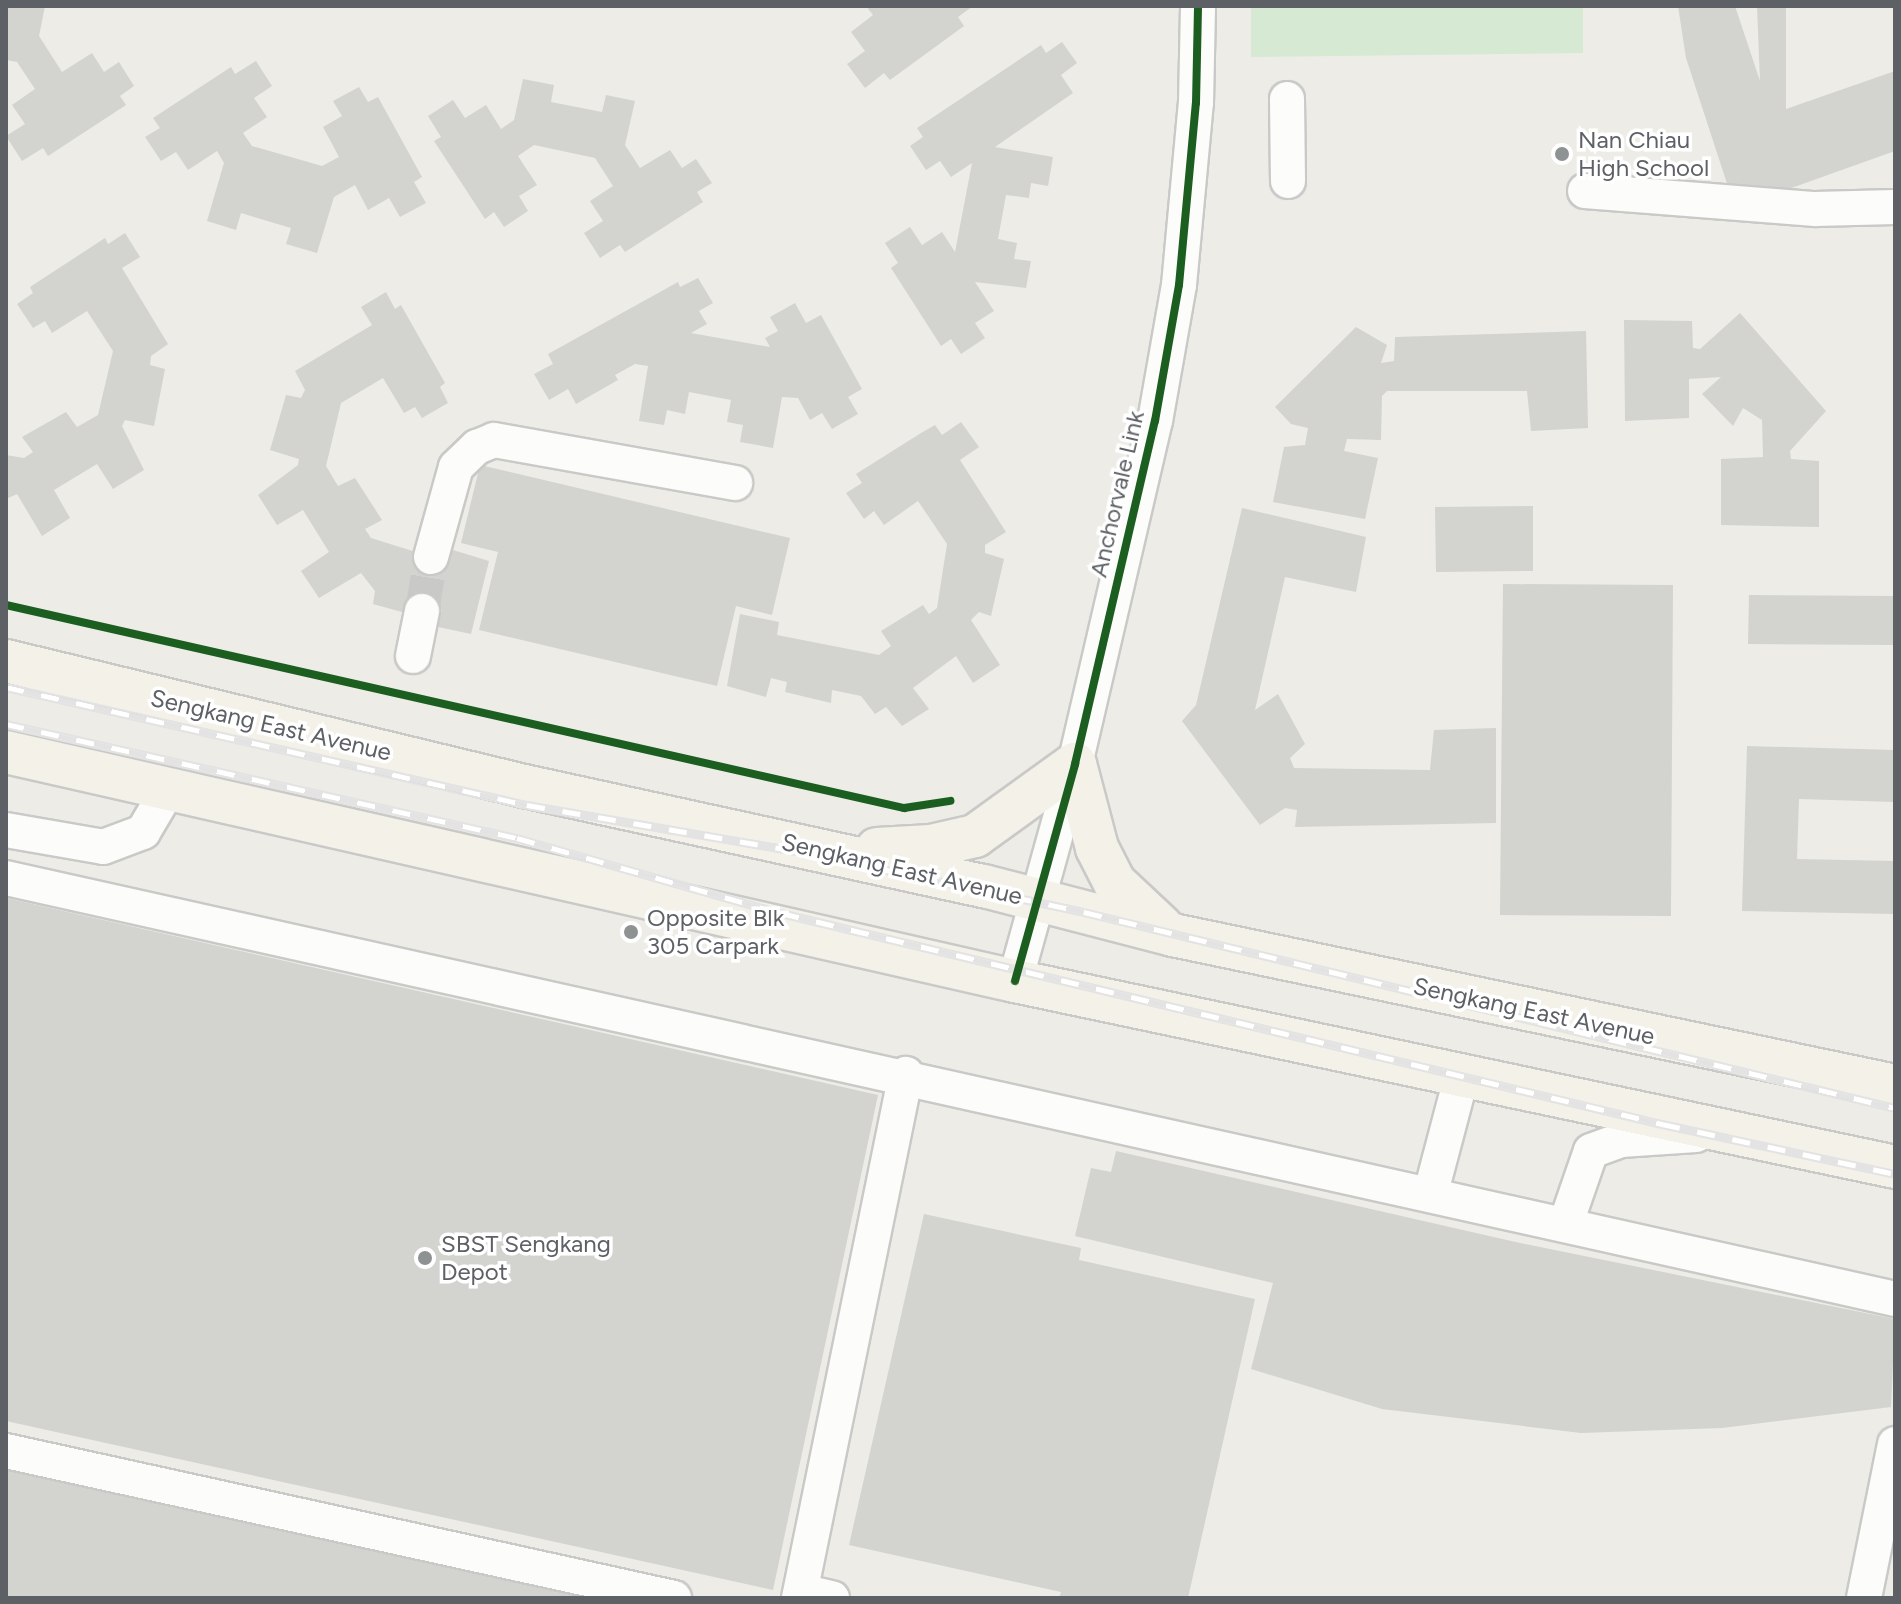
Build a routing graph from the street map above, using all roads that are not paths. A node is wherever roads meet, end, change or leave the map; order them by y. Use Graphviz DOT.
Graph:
graph roads {
  1 [pos="1198,6"];
  2 [pos="1287,99"];
  3 [pos="1288,181"];
  4 [pos="1585,191"];
  5 [pos="1895,207"];
  6 [pos="735,483"];
  7 [pos="431,557"];
  8 [pos="422,611"];
  9 [pos="413,656"];
  10 [pos="6,661"];
  11 [pos="6,752"];
  12 [pos="1075,764"];
  13 [pos="169,788"];
  14 [pos="6,830"];
  15 [pos="826,851"];
  16 [pos="6,878"];
  17 [pos="1037,900"];
  18 [pos="1173,935"];
  19 [pos="1015,981"];
  20 [pos="906,1074"];
  21 [pos="1462,1075"];
  22 [pos="1895,1086"];
  23 [pos="1742,1133"];
  24 [pos="1895,1167"];
  25 [pos="1431,1192"];
  26 [pos="1566,1223"];
  27 [pos="1895,1299"];
  28 [pos="1895,1444"];
  29 [pos="6,1451"];
  30 [pos="811,1596"];
  31 [pos="674,1598"];
  32 [pos="1864,1598"];
  1 -- 12 [label="street, Anchorvale Link"];
  2 -- 3 [label="street"];
  4 -- 5 [label="street"];
  6 -- 7 [label="street"];
  8 -- 9 [label="street"];
  10 -- 15 [label="main road, Sengkang East Avenue"];
  11 -- 13 [label="main road"];
  12 -- 15 [label="main road"];
  12 -- 17 [label="street, Anchorvale Link"];
  12 -- 18 [label="main road"];
  13 -- 14 [label="street"];
  13 -- 19 [label="main road"];
  15 -- 17 [label="main road, Sengkang East Avenue"];
  16 -- 20 [label="street"];
  17 -- 18 [label="main road, Sengkang East Avenue"];
  17 -- 19 [label="street, Anchorvale Link"];
  18 -- 22 [label="main road, Sengkang East Avenue"];
  19 -- 21 [label="main road"];
  20 -- 25 [label="street"];
  20 -- 30 [label="street"];
  21 -- 23 [label="main road"];
  21 -- 25 [label="street"];
  23 -- 24 [label="main road"];
  23 -- 26 [label="street"];
  25 -- 26 [label="street"];
  26 -- 27 [label="street"];
  28 -- 32 [label="street"];
  29 -- 31 [label="street"];
}
